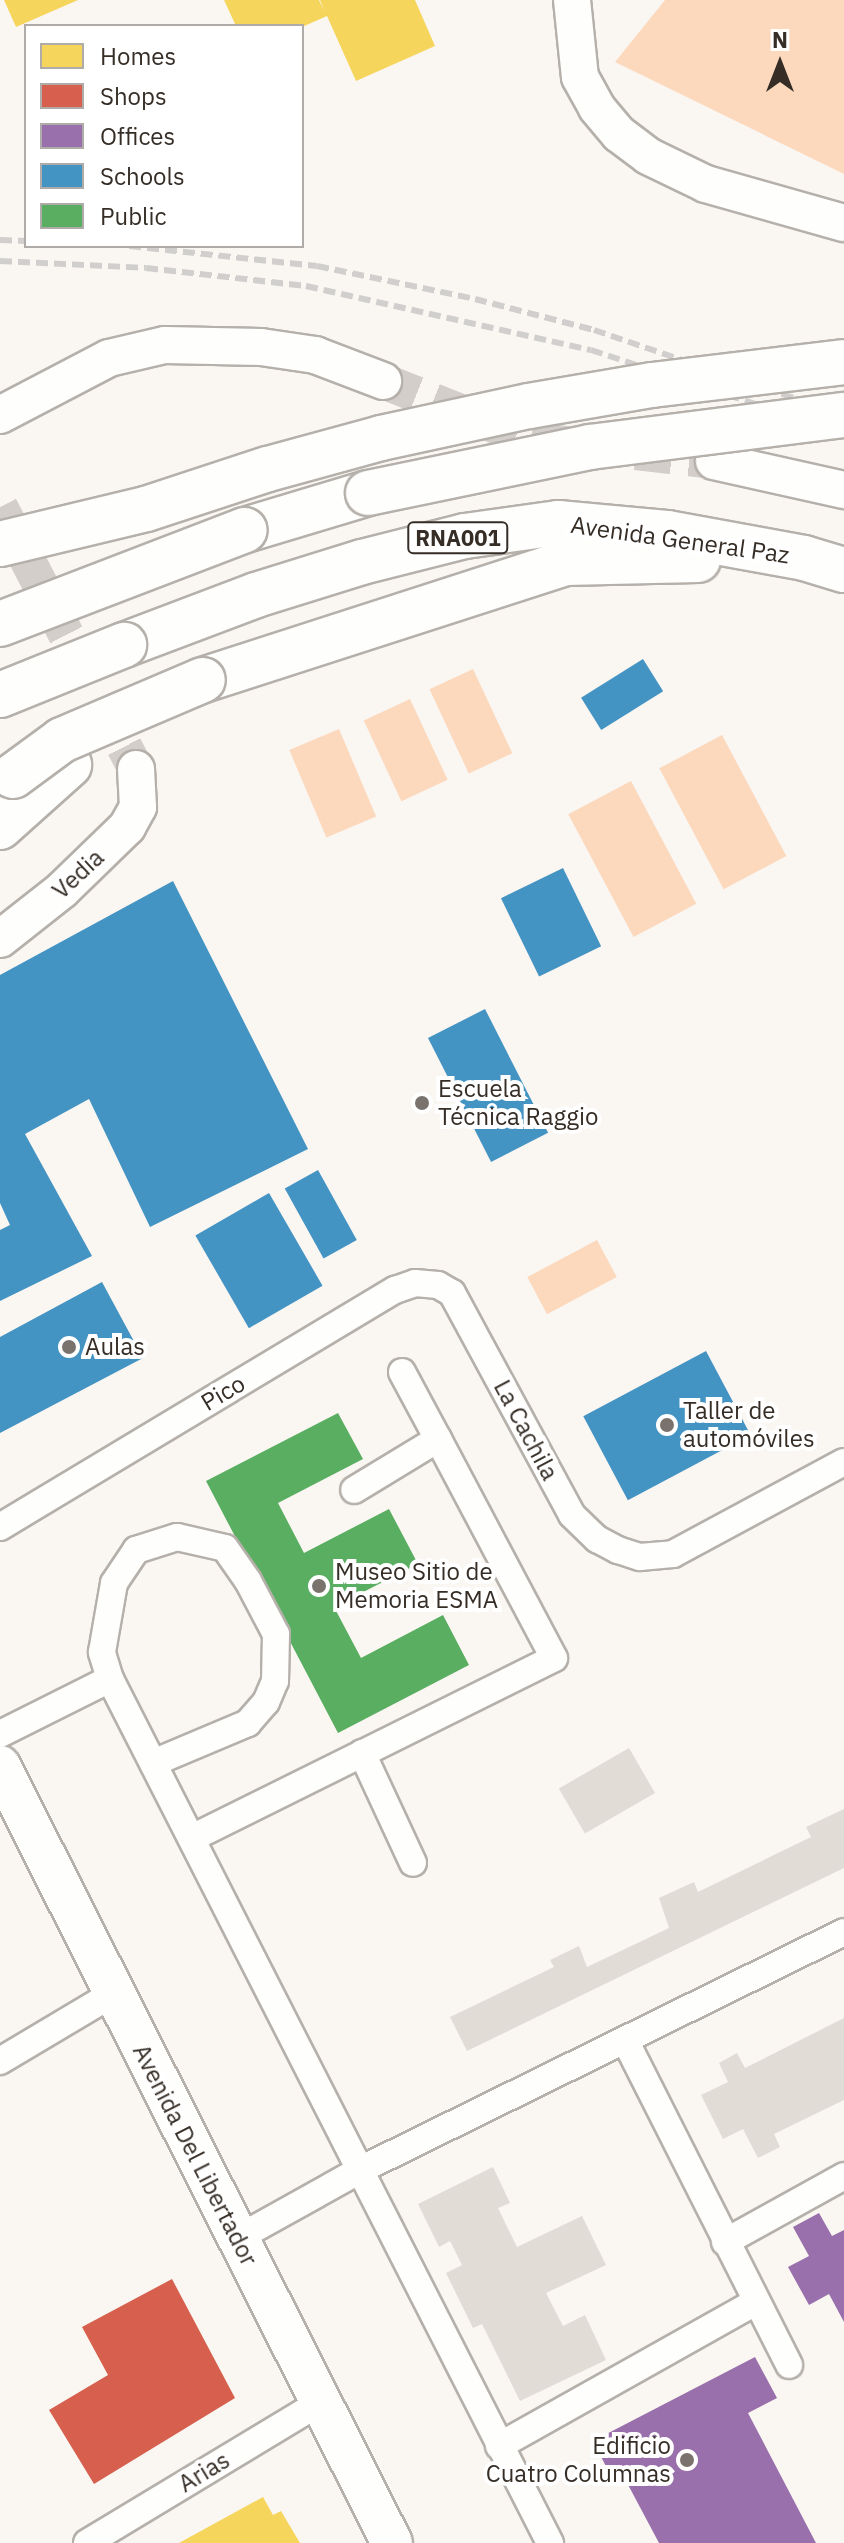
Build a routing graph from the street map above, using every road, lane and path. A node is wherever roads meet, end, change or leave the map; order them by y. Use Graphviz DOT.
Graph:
graph roads {
  1 [pos="572,0"];
  2 [pos="844,223"];
  3 [pos="844,362"];
  4 [pos="383,381"];
  5 [pos="0,415"];
  6 [pos="844,415"];
  7 [pos="714,461"];
  8 [pos="844,490"];
  9 [pos="146,509"];
  10 [pos="0,544"];
  11 [pos="824,564"];
  12 [pos="0,573"];
  13 [pos="0,624"];
  14 [pos="222,674"];
  15 [pos="0,695"];
  16 [pos="7,782"];
  17 [pos="138,782"];
  18 [pos="0,827"];
  19 [pos="0,939"];
  20 [pos="452,1293"];
  21 [pos="402,1372"];
  22 [pos="438,1439"];
  23 [pos="844,1462"];
  24 [pos="354,1490"];
  25 [pos="0,1527"];
  26 [pos="110,1679"];
  27 [pos="0,1734"];
  28 [pos="362,1753"];
  29 [pos="153,1763"];
  30 [pos="0,1766"];
  31 [pos="192,1838"];
  32 [pos="413,1863"];
  33 [pos="844,1932"];
  34 [pos="114,1993"];
  35 [pos="625,2040"];
  36 [pos="0,2061"];
  37 [pos="360,2170"];
  38 [pos="844,2176"];
  39 [pos="238,2238"];
  40 [pos="725,2242"];
  41 [pos="756,2302"];
  42 [pos="789,2365"];
  43 [pos="321,2402"];
  44 [pos="499,2446"];
  45 [pos="87,2543"];
  46 [pos="392,2543"];
  47 [pos="550,2543"];
  1 -- 2 [label="street"];
  3 -- 9 [label="highway, bridge"];
  4 -- 5 [label="street"];
  6 -- 13 [label="highway, RNA001, bridge"];
  7 -- 8 [label="street"];
  9 -- 10 [label="highway, bridge"];
  9 -- 12 [label="highway, bridge"];
  11 -- 14 [label="highway, Avenida General Paz"];
  11 -- 15 [label="highway, Avenida General Paz / RNA001, bridge"];
  14 -- 16 [label="highway, bridge"];
  14 -- 18 [label="highway, Avenida General Paz, bridge"];
  17 -- 19 [label="street, Vedia"];
  20 -- 23 [label="street, La Cachila"];
  20 -- 25 [label="street, Pico"];
  21 -- 22 [label="street"];
  22 -- 24 [label="street"];
  22 -- 28 [label="street"];
  26 -- 27 [label="street"];
  26 -- 29 [label="street"];
  26 -- 29 [label="street"];
  28 -- 31 [label="street"];
  28 -- 32 [label="street"];
  29 -- 31 [label="street"];
  30 -- 34 [label="main road, Avenida Del Libertador"];
  31 -- 37 [label="street"];
  33 -- 35 [label="street"];
  34 -- 36 [label="street"];
  34 -- 39 [label="main road, Avenida Del Libertador"];
  35 -- 37 [label="street"];
  35 -- 40 [label="street"];
  37 -- 39 [label="street"];
  37 -- 44 [label="street"];
  38 -- 40 [label="street"];
  39 -- 43 [label="main road, Avenida Del Libertador"];
  40 -- 41 [label="street"];
  41 -- 42 [label="street"];
  41 -- 44 [label="street"];
  43 -- 45 [label="street, Arias"];
  43 -- 46 [label="main road, Avenida Del Libertador"];
  44 -- 47 [label="street"];
}
